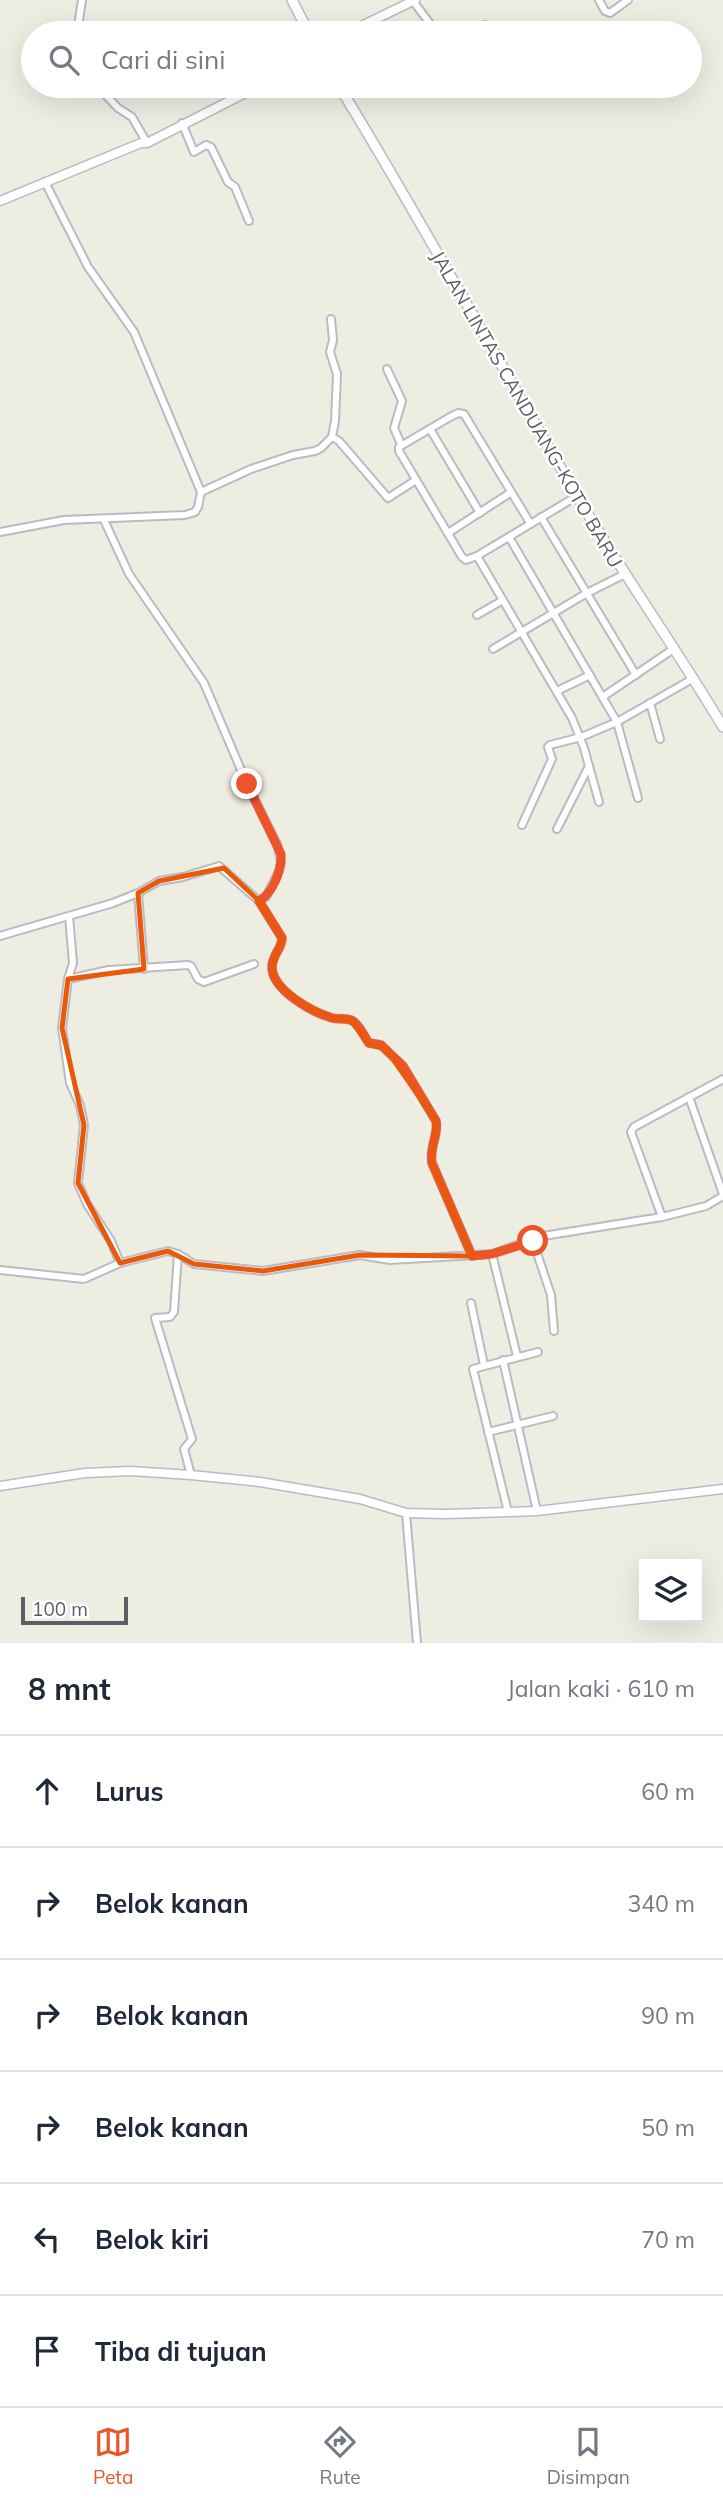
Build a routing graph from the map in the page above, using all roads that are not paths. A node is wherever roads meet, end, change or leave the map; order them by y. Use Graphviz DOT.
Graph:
graph roads {
  1 [pos="82,0"];
  2 [pos="292,0"];
  3 [pos="598,0"];
  4 [pos="628,0"];
  5 [pos="414,1"];
  6 [pos="79,21"];
  7 [pos="303,21"];
  8 [pos="372,21"];
  9 [pos="428,21"];
  10 [pos="108,98"];
  11 [pos="234,98"];
  12 [pos="346,98"];
  13 [pos="183,123"];
  14 [pos="147,143"];
  15 [pos="45,182"];
  16 [pos="0,201"];
  17 [pos="248,221"];
  18 [pos="331,319"];
  19 [pos="387,369"];
  20 [pos="430,429"];
  21 [pos="332,437"];
  22 [pos="401,444"];
  23 [pos="416,480"];
  24 [pos="201,492"];
  25 [pos="510,493"];
  26 [pos="577,496"];
  27 [pos="480,513"];
  28 [pos="541,517"];
  29 [pos="104,520"];
  30 [pos="530,523"];
  31 [pos="0,532"];
  32 [pos="448,533"];
  33 [pos="509,537"];
  34 [pos="477,556"];
  35 [pos="625,574"];
  36 [pos="587,593"];
  37 [pos="503,600"];
  38 [pos="554,614"];
  39 [pos="477,615"];
  40 [pos="523,632"];
  41 [pos="675,648"];
  42 [pos="493,649"];
  43 [pos="590,675"];
  44 [pos="636,676"];
  45 [pos="694,678"];
  46 [pos="557,691"];
  47 [pos="604,696"];
  48 [pos="650,703"];
  49 [pos="617,722"];
  50 [pos="723,727"];
  51 [pos="581,737"];
  52 [pos="660,739"];
  53 [pos="589,766"];
  54 [pos="638,798"];
  55 [pos="599,802"];
  56 [pos="522,825"];
  57 [pos="557,829"];
  58 [pos="138,893"];
  59 [pos="259,901"];
  60 [pos="69,916"];
  61 [pos="0,936"];
  62 [pos="254,964"];
  63 [pos="144,969"];
  64 [pos="68,979"];
  65 [pos="723,1079"];
  66 [pos="690,1097"];
  67 [pos="723,1195"];
  68 [pos="662,1217"];
  69 [pos="533,1241"];
  70 [pos="178,1254"];
  71 [pos="492,1254"];
  72 [pos="472,1256"];
  73 [pos="120,1263"];
  74 [pos="0,1270"];
  75 [pos="471,1303"];
  76 [pos="554,1331"];
  77 [pos="538,1352"];
  78 [pos="517,1356"];
  79 [pos="503,1360"];
  80 [pos="484,1365"];
  81 [pos="553,1416"];
  82 [pos="518,1425"];
  83 [pos="488,1432"];
  84 [pos="191,1475"];
  85 [pos="0,1486"];
  86 [pos="723,1489"];
  87 [pos="537,1511"];
  88 [pos="508,1512"];
  89 [pos="406,1513"];
  90 [pos="417,1643"];
  1 -- 6 [label="street"];
  2 -- 7 [label="main road"];
  3 -- 4 [label="street"];
  5 -- 8 [label="street"];
  5 -- 9 [label="street"];
  10 -- 14 [label="street"];
  11 -- 13 [label="street"];
  12 -- 26 [label="main road, JALAN LINTAS CANDUANG-KOTO BARU"];
  13 -- 14 [label="street"];
  13 -- 17 [label="street"];
  14 -- 15 [label="street"];
  15 -- 16 [label="street"];
  15 -- 24 [label="street"];
  18 -- 21 [label="street"];
  19 -- 22 [label="street"];
  20 -- 22 [label="street"];
  20 -- 25 [label="street"];
  20 -- 27 [label="street"];
  21 -- 23 [label="street"];
  21 -- 24 [label="street"];
  22 -- 23 [label="street"];
  23 -- 32 [label="street"];
  24 -- 29 [label="street"];
  25 -- 27 [label="street"];
  25 -- 30 [label="street"];
  26 -- 28 [label="street"];
  26 -- 35 [label="main road, JALAN LINTAS CANDUANG-KOTO BARU"];
  27 -- 32 [label="street"];
  28 -- 30 [label="street"];
  28 -- 36 [label="street"];
  29 -- 31 [label="street"];
  29 -- 59 [label="street"];
  30 -- 33 [label="street"];
  32 -- 34 [label="street"];
  33 -- 34 [label="street"];
  33 -- 38 [label="street"];
  34 -- 37 [label="street"];
  35 -- 36 [label="street"];
  35 -- 41 [label="main road, JALAN LINTAS CANDUANG-KOTO BARU"];
  36 -- 38 [label="street"];
  36 -- 44 [label="street"];
  37 -- 39 [label="street"];
  37 -- 40 [label="street"];
  38 -- 40 [label="street"];
  38 -- 43 [label="street"];
  40 -- 42 [label="street"];
  40 -- 46 [label="street"];
  41 -- 44 [label="street"];
  41 -- 45 [label="main road, JALAN LINTAS CANDUANG-KOTO BARU"];
  43 -- 46 [label="street"];
  43 -- 47 [label="street"];
  44 -- 47 [label="street"];
  45 -- 48 [label="street"];
  45 -- 50 [label="main road, JALAN LINTAS CANDUANG-KOTO BARU"];
  46 -- 51 [label="street"];
  47 -- 49 [label="street"];
  48 -- 49 [label="street"];
  48 -- 52 [label="street"];
  49 -- 51 [label="street"];
  49 -- 54 [label="street"];
  51 -- 53 [label="street"];
  51 -- 56 [label="street"];
  53 -- 55 [label="street"];
  53 -- 57 [label="street"];
  58 -- 59 [label="street"];
  58 -- 60 [label="street"];
  58 -- 63 [label="street"];
  59 -- 72 [label="street"];
  60 -- 61 [label="street"];
  60 -- 64 [label="street"];
  62 -- 63 [label="street"];
  63 -- 64 [label="street"];
  64 -- 73 [label="street"];
  65 -- 66 [label="street"];
  66 -- 67 [label="street"];
  66 -- 68 [label="street"];
  67 -- 68 [label="street"];
  68 -- 69 [label="street"];
  69 -- 71 [label="street"];
  69 -- 76 [label="street"];
  70 -- 72 [label="street"];
  70 -- 73 [label="street"];
  70 -- 84 [label="street"];
  71 -- 72 [label="street"];
  71 -- 78 [label="street"];
  73 -- 74 [label="street"];
  75 -- 80 [label="street"];
  77 -- 78 [label="street"];
  78 -- 79 [label="street"];
  79 -- 80 [label="street"];
  79 -- 82 [label="street"];
  80 -- 83 [label="street"];
  81 -- 82 [label="street"];
  82 -- 83 [label="street"];
  82 -- 87 [label="street"];
  83 -- 88 [label="street"];
  84 -- 85 [label="street"];
  84 -- 89 [label="street"];
  86 -- 87 [label="street"];
  87 -- 88 [label="street"];
  88 -- 89 [label="street"];
  89 -- 90 [label="street"];
}
